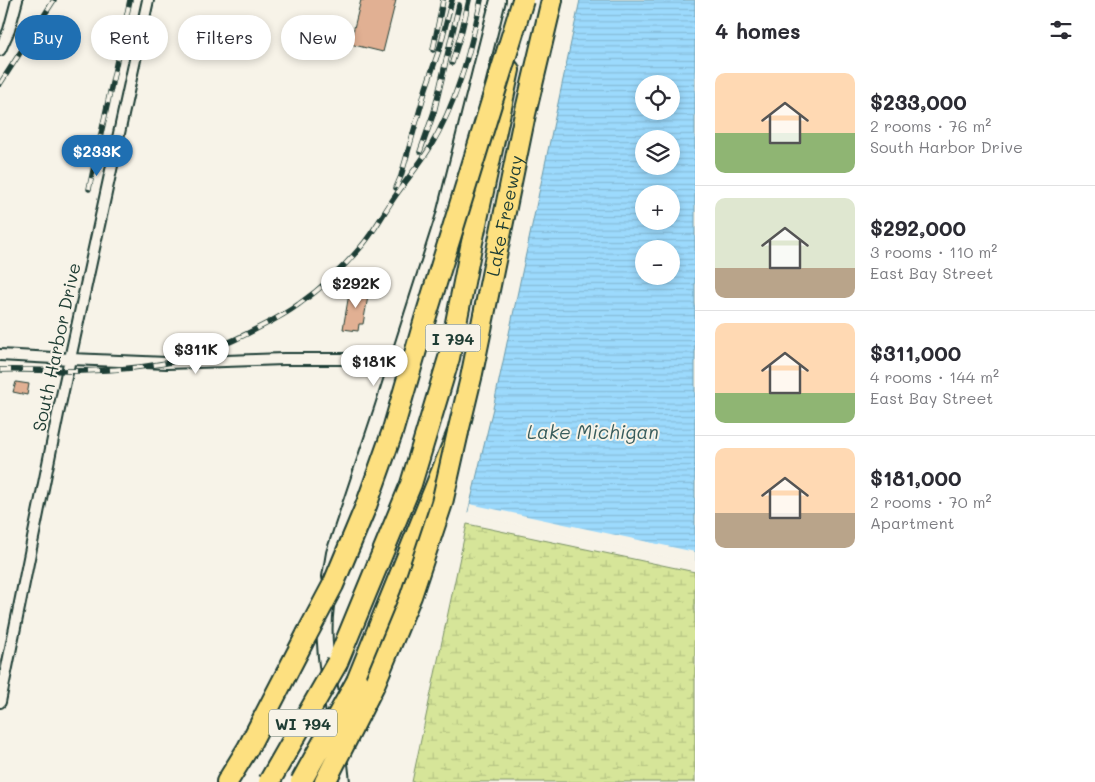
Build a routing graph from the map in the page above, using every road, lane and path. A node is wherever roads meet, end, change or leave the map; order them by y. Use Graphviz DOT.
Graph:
graph roads {
  1 [pos="17,0"];
  2 [pos="148,0"];
  3 [pos="498,0"];
  4 [pos="524,0"];
  5 [pos="552,0"];
  6 [pos="0,50"];
  7 [pos="0,355"];
  8 [pos="71,359"];
  9 [pos="394,371"];
  10 [pos="458,432"];
  11 [pos="337,663"];
  12 [pos="357,681"];
  13 [pos="0,702"];
  14 [pos="227,782"];
  15 [pos="269,782"];
  16 [pos="301,782"];
  17 [pos="325,782"];
  18 [pos="342,782"];
  1 -- 6 [label="street"];
  2 -- 8 [label="street, South Harbor Drive"];
  3 -- 9 [label="street"];
  4 -- 11 [label="highway, I 794, bridge"];
  4 -- 14 [label="highway, bridge"];
  5 -- 10 [label="highway, Lake Freeway / I 794"];
  7 -- 8 [label="street"];
  8 -- 9 [label="street"];
  8 -- 13 [label="street, South Harbor Drive"];
  9 -- 18 [label="street"];
  10 -- 12 [label="highway, I 794, bridge"];
  10 -- 17 [label="highway, bridge"];
  11 -- 15 [label="highway, WI 794, bridge"];
  12 -- 16 [label="highway, WI 794, bridge"];
}
